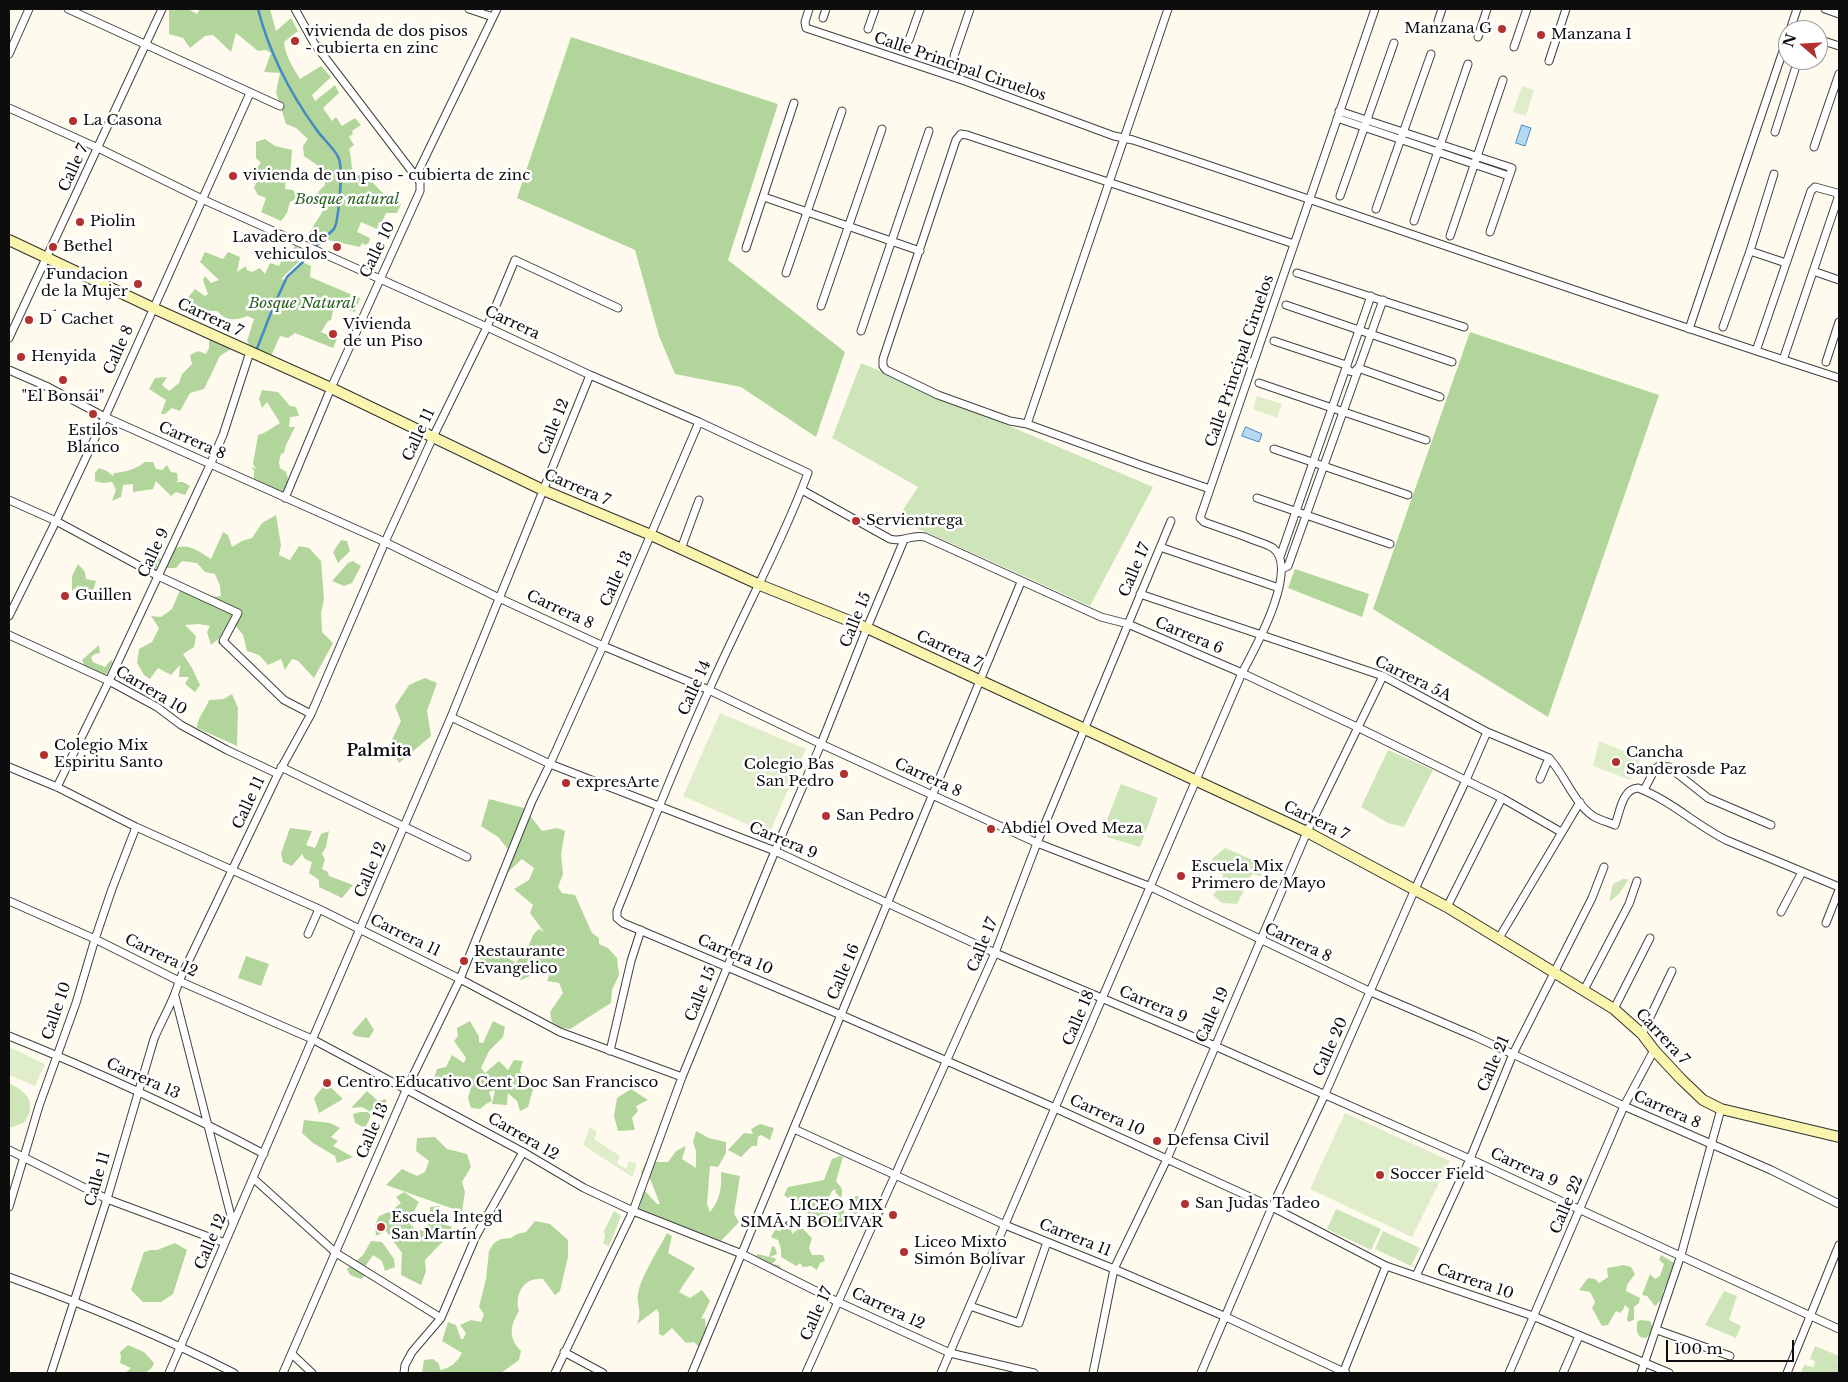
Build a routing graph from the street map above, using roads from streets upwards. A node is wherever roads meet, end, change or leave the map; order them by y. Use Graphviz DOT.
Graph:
graph roads {
  1 [pos="29,9"];
  2 [pos="68,9"];
  3 [pos="162,9"];
  4 [pos="296,9"];
  5 [pos="469,9"];
  6 [pos="497,9"];
  7 [pos="809,9"];
  8 [pos="826,9"];
  9 [pos="875,9"];
  10 [pos="920,9"];
  11 [pos="970,9"];
  12 [pos="1168,9"];
  13 [pos="1374,9"];
  14 [pos="1442,9"];
  15 [pos="1487,9"];
  16 [pos="1527,9"];
  17 [pos="1566,9"];
  18 [pos="1825,9"];
  19 [pos="1839,14"];
  20 [pos="493,17"];
  21 [pos="823,18"];
  22 [pos="1438,21"];
  23 [pos="868,29"];
  24 [pos="1478,37"];
  25 [pos="909,40"];
  26 [pos="145,43"];
  27 [pos="1394,43"];
  28 [pos="1514,47"];
  29 [pos="9,54"];
  30 [pos="1431,54"];
  31 [pos="954,56"];
  32 [pos="1549,61"];
  33 [pos="1468,64"];
  34 [pos="1778,66"];
  35 [pos="1795,70"];
  36 [pos="1839,74"];
  37 [pos="1503,80"];
  38 [pos="250,93"];
  39 [pos="794,103"];
  40 [pos="280,106"];
  41 [pos="9,108"];
  42 [pos="842,112"];
  43 [pos="1338,114"];
  44 [pos="1365,123"];
  45 [pos="882,129"];
  46 [pos="929,131"];
  47 [pos="1775,132"];
  48 [pos="1402,136"];
  49 [pos="1124,138"];
  50 [pos="1814,147"];
  51 [pos="98,148"];
  52 [pos="1439,148"];
  53 [pos="1476,161"];
  54 [pos="1774,174"];
  55 [pos="416,176"];
  56 [pos="1108,183"];
  57 [pos="1340,196"];
  58 [pos="764,197"];
  59 [pos="1310,198"];
  60 [pos="204,200"];
  61 [pos="1376,209"];
  62 [pos="807,212"];
  63 [pos="1414,221"];
  64 [pos="848,227"];
  65 [pos="1490,232"];
  66 [pos="1450,236"];
  67 [pos="9,240"];
  68 [pos="892,241"];
  69 [pos="1294,244"];
  70 [pos="746,248"];
  71 [pos="1750,250"];
  72 [pos="920,251"];
  73 [pos="46,258"];
  74 [pos="1786,263"];
  75 [pos="1813,272"];
  76 [pos="786,273"];
  77 [pos="1297,273"];
  78 [pos="379,279"];
  79 [pos="1839,280"];
  80 [pos="1371,296"];
  81 [pos="1383,300"];
  82 [pos="1286,305"];
  83 [pos="821,306"];
  84 [pos="152,308"];
  85 [pos="618,308"];
  86 [pos="1839,322"];
  87 [pos="487,326"];
  88 [pos="1464,326"];
  89 [pos="1723,327"];
  90 [pos="1689,329"];
  91 [pos="1359,330"];
  92 [pos="861,331"];
  93 [pos="1370,334"];
  94 [pos="9,338"];
  95 [pos="1274,341"];
  96 [pos="250,352"];
  97 [pos="1756,352"];
  98 [pos="1783,360"];
  99 [pos="1452,362"];
  100 [pos="1826,362"];
  101 [pos="1346,365"];
  102 [pos="1358,368"];
  103 [pos="9,370"];
  104 [pos="590,375"];
  105 [pos="1839,378"];
  106 [pos="1259,384"];
  107 [pos="331,388"];
  108 [pos="1440,397"];
  109 [pos="1332,407"];
  110 [pos="1342,411"];
  111 [pos="105,418"];
  112 [pos="699,422"];
  113 [pos="1026,424"];
  114 [pos="433,437"];
  115 [pos="1426,440"];
  116 [pos="1274,448"];
  117 [pos="1313,462"];
  118 [pos="210,465"];
  119 [pos="1323,466"];
  120 [pos="808,473"];
  121 [pos="1210,489"];
  122 [pos="543,490"];
  123 [pos="802,490"];
  124 [pos="1408,495"];
  125 [pos="285,498"];
  126 [pos="1257,498"];
  127 [pos="9,500"];
  128 [pos="699,500"];
  129 [pos="1295,511"];
  130 [pos="1306,515"];
  131 [pos="1171,520"];
  132 [pos="56,521"];
  133 [pos="651,535"];
  134 [pos="904,540"];
  135 [pos="385,542"];
  136 [pos="1390,544"];
  137 [pos="1160,547"];
  138 [pos="1283,547"];
  139 [pos="681,549"];
  140 [pos="1293,550"];
  141 [pos="1280,557"];
  142 [pos="1282,569"];
  143 [pos="158,576"];
  144 [pos="1021,582"];
  145 [pos="760,585"];
  146 [pos="1279,588"];
  147 [pos="1140,594"];
  148 [pos="499,598"];
  149 [pos="9,616"];
  150 [pos="1128,624"];
  151 [pos="867,628"];
  152 [pos="9,635"];
  153 [pos="1262,635"];
  154 [pos="603,646"];
  155 [pos="1242,673"];
  156 [pos="1383,676"];
  157 [pos="980,681"];
  158 [pos="109,682"];
  159 [pos="709,690"];
  160 [pos="312,714"];
  161 [pos="451,717"];
  162 [pos="1358,727"];
  163 [pos="1085,729"];
  164 [pos="1487,732"];
  165 [pos="822,744"];
  166 [pos="1549,758"];
  167 [pos="550,764"];
  168 [pos="9,767"];
  169 [pos="279,771"];
  170 [pos="1540,779"];
  171 [pos="1466,780"];
  172 [pos="1196,781"];
  173 [pos="57,788"];
  174 [pos="1644,790"];
  175 [pos="932,795"];
  176 [pos="1502,798"];
  177 [pos="1580,802"];
  178 [pos="660,806"];
  179 [pos="1771,824"];
  180 [pos="136,826"];
  181 [pos="404,828"];
  182 [pos="1307,832"];
  183 [pos="1561,832"];
  184 [pos="1037,843"];
  185 [pos="775,850"];
  186 [pos="467,857"];
  187 [pos="1604,866"];
  188 [pos="233,870"];
  189 [pos="1802,872"];
  190 [pos="1637,881"];
  191 [pos="1151,887"];
  192 [pos="1839,888"];
  193 [pos="1415,889"];
  194 [pos="9,901"];
  195 [pos="887,903"];
  196 [pos="1447,907"];
  197 [pos="319,909"];
  198 [pos="1781,912"];
  199 [pos="617,918"];
  200 [pos="1826,923"];
  201 [pos="361,929"];
  202 [pos="641,930"];
  203 [pos="308,934"];
  204 [pos="1499,938"];
  205 [pos="1650,938"];
  206 [pos="95,939"];
  207 [pos="1261,940"];
  208 [pos="996,953"];
  209 [pos="727,966"];
  210 [pos="1554,972"];
  211 [pos="1672,972"];
  212 [pos="460,979"];
  213 [pos="179,981"];
  214 [pos="1584,990"];
  215 [pos="1371,992"];
  216 [pos="175,996"];
  217 [pos="1102,999"];
  218 [pos="1614,1009"];
  219 [pos="841,1015"];
  220 [pos="1642,1034"];
  221 [pos="9,1036"];
  222 [pos="312,1039"];
  223 [pos="1215,1046"];
  224 [pos="1654,1050"];
  225 [pos="610,1051"];
  226 [pos="1513,1054"];
  227 [pos="56,1055"];
  228 [pos="947,1062"];
  229 [pos="682,1077"];
  230 [pos="407,1088"];
  231 [pos="138,1091"];
  232 [pos="1325,1094"];
  233 [pos="1624,1106"];
  234 [pos="1055,1108"];
  235 [pos="1721,1109"];
  236 [pos="209,1125"];
  237 [pos="794,1129"];
  238 [pos="1839,1137"];
  239 [pos="1710,1144"];
  240 [pos="9,1150"];
  241 [pos="523,1152"];
  242 [pos="264,1154"];
  243 [pos="24,1156"];
  244 [pos="1167,1159"];
  245 [pos="1470,1159"];
  246 [pos="894,1174"];
  247 [pos="254,1179"];
  248 [pos="107,1199"];
  249 [pos="1839,1204"];
  250 [pos="9,1207"];
  251 [pos="1272,1207"];
  252 [pos="1580,1209"];
  253 [pos="633,1211"];
  254 [pos="233,1224"];
  255 [pos="1005,1225"];
  256 [pos="1047,1242"];
  257 [pos="225,1243"];
  258 [pos="1839,1245"];
  259 [pos="336,1253"];
  260 [pos="742,1254"];
  261 [pos="1681,1255"];
  262 [pos="1386,1266"];
  263 [pos="1114,1269"];
  264 [pos="1416,1276"];
  265 [pos="9,1277"];
  266 [pos="75,1301"];
  267 [pos="838,1302"];
  268 [pos="970,1306"];
  269 [pos="1533,1316"];
  270 [pos="1810,1316"];
  271 [pos="1226,1317"];
  272 [pos="441,1318"];
  273 [pos="1839,1329"];
  274 [pos="1657,1330"];
  275 [pos="1579,1336"];
  276 [pos="181,1346"];
  277 [pos="564,1352"];
  278 [pos="950,1353"];
  279 [pos="292,1354"];
  280 [pos="1730,1356"];
  281 [pos="1645,1363"];
  282 [pos="51,1373"];
  283 [pos="169,1373"];
  284 [pos="234,1373"];
  285 [pos="283,1373"];
  286 [pos="312,1373"];
  287 [pos="404,1373"];
  288 [pos="555,1373"];
  289 [pos="603,1373"];
  290 [pos="692,1373"];
  291 [pos="806,1373"];
  292 [pos="942,1373"];
  293 [pos="1034,1373"];
  294 [pos="1093,1373"];
  295 [pos="1201,1373"];
  296 [pos="1344,1373"];
  297 [pos="1509,1373"];
  298 [pos="1564,1373"];
  299 [pos="1641,1373"];
  300 [pos="1669,1373"];
  301 [pos="1787,1373"];
  1 -- 29 [label="street"];
  2 -- 26 [label="street"];
  3 -- 26 [label="street, Calle 7"];
  4 -- 55 [label="street"];
  5 -- 20 [label="street"];
  6 -- 20 [label="street"];
  7 -- 49 [label="street, Calle Principal Ciruelos"];
  8 -- 21 [label="street"];
  9 -- 23 [label="street"];
  10 -- 25 [label="street"];
  11 -- 31 [label="street"];
  12 -- 49 [label="street"];
  13 -- 43 [label="street, Calle Principal Ciruelos"];
  14 -- 22 [label="street"];
  15 -- 24 [label="street"];
  16 -- 28 [label="street"];
  17 -- 32 [label="street"];
  18 -- 19 [label="street"];
  20 -- 55 [label="street"];
  26 -- 38 [label="street"];
  26 -- 51 [label="street, Calle 7"];
  27 -- 44 [label="street"];
  30 -- 48 [label="street"];
  33 -- 52 [label="street"];
  34 -- 90 [label="street"];
  35 -- 47 [label="street"];
  36 -- 50 [label="street"];
  37 -- 53 [label="street"];
  38 -- 40 [label="street"];
  38 -- 60 [label="street, Calle 8"];
  39 -- 58 [label="street"];
  41 -- 51 [label="street"];
  42 -- 62 [label="street"];
  43 -- 44 [label="street"];
  43 -- 59 [label="street, Calle Principal Ciruelos"];
  44 -- 48 [label="street"];
  44 -- 57 [label="street"];
  45 -- 64 [label="street"];
  46 -- 68 [label="street"];
  48 -- 52 [label="street"];
  48 -- 61 [label="street"];
  49 -- 56 [label="street"];
  49 -- 59 [label="street"];
  51 -- 60 [label="street"];
  51 -- 73 [label="street, Calle 7"];
  52 -- 53 [label="street"];
  52 -- 63 [label="street"];
  53 -- 65 [label="street"];
  53 -- 66 [label="street"];
  54 -- 71 [label="street"];
  55 -- 78 [label="street, Calle 10"];
  56 -- 69 [label="street"];
  56 -- 72 [label="street"];
  56 -- 113 [label="street"];
  58 -- 62 [label="street"];
  58 -- 70 [label="street"];
  59 -- 69 [label="street, Calle Principal Ciruelos"];
  59 -- 90 [label="street"];
  60 -- 78 [label="street, Carrera"];
  60 -- 84 [label="street, Calle 8"];
  62 -- 64 [label="street"];
  62 -- 76 [label="street"];
  64 -- 68 [label="street"];
  64 -- 83 [label="street"];
  67 -- 73 [label="street, Carrera 7"];
  68 -- 72 [label="street"];
  68 -- 92 [label="street"];
  69 -- 121 [label="street, Calle Principal Ciruelos"];
  71 -- 74 [label="street"];
  71 -- 89 [label="street"];
  72 -- 113 [label="street"];
  73 -- 84 [label="street, Carrera 7"];
  73 -- 94 [label="street, Calle 7"];
  74 -- 75 [label="street"];
  74 -- 97 [label="street"];
  75 -- 79 [label="street"];
  75 -- 98 [label="street"];
  77 -- 80 [label="street"];
  78 -- 87 [label="street, Carrera"];
  78 -- 107 [label="street, Calle 10"];
  80 -- 81 [label="street"];
  80 -- 91 [label="street"];
  81 -- 88 [label="street"];
  81 -- 93 [label="street"];
  82 -- 91 [label="street"];
  84 -- 96 [label="street, Carrera 7"];
  84 -- 111 [label="street, Calle 8"];
  85 -- 87 [label="street, Calle 11"];
  86 -- 100 [label="street"];
  87 -- 104 [label="street, Carrera"];
  87 -- 114 [label="street, Calle 11"];
  90 -- 97 [label="street"];
  91 -- 93 [label="street"];
  91 -- 101 [label="street"];
  93 -- 99 [label="street"];
  93 -- 102 [label="street"];
  95 -- 101 [label="street"];
  96 -- 107 [label="street, Carrera 7"];
  96 -- 118 [label="street, Calle 9"];
  97 -- 98 [label="street"];
  98 -- 105 [label="street"];
  101 -- 102 [label="street"];
  101 -- 109 [label="street"];
  102 -- 108 [label="street"];
  102 -- 110 [label="street"];
  103 -- 111 [label="street, Carrera 8"];
  104 -- 112 [label="street, Carrera"];
  104 -- 122 [label="street, Calle 12"];
  106 -- 109 [label="street"];
  107 -- 114 [label="street, Carrera 7"];
  107 -- 125 [label="street, Calle 10"];
  109 -- 110 [label="street"];
  109 -- 117 [label="street"];
  110 -- 115 [label="street"];
  110 -- 119 [label="street"];
  111 -- 118 [label="street, Carrera 8"];
  111 -- 132 [label="street, Calle 8"];
  112 -- 120 [label="street, Carrera"];
  112 -- 133 [label="street, Calle 13"];
  113 -- 121 [label="street"];
  114 -- 122 [label="street, Carrera 7"];
  114 -- 135 [label="street, Calle 11"];
  116 -- 117 [label="street"];
  117 -- 119 [label="street"];
  117 -- 129 [label="street"];
  118 -- 125 [label="street, Carrera 8"];
  118 -- 143 [label="street, Calle 9"];
  119 -- 124 [label="street"];
  119 -- 130 [label="street"];
  120 -- 123 [label="street, Calle 14"];
  121 -- 141 [label="street, Calle Principal Ciruelos"];
  122 -- 133 [label="street, Carrera 7"];
  122 -- 148 [label="street, Calle 12"];
  123 -- 134 [label="street, Carrera 6"];
  123 -- 145 [label="street, Calle 14"];
  125 -- 135 [label="street, Carrera 8"];
  126 -- 129 [label="street"];
  127 -- 132 [label="street"];
  128 -- 139 [label="street"];
  129 -- 130 [label="street"];
  129 -- 138 [label="street"];
  130 -- 136 [label="street"];
  130 -- 140 [label="street"];
  131 -- 137 [label="street, Calle 17"];
  132 -- 143 [label="street"];
  132 -- 149 [label="street, Calle 8"];
  133 -- 139 [label="street, Carrera 7"];
  133 -- 154 [label="street, Calle 13"];
  134 -- 144 [label="street, Carrera 6"];
  134 -- 151 [label="street, Calle 15"];
  135 -- 148 [label="street, Carrera 8"];
  135 -- 160 [label="street, Calle 11"];
  137 -- 146 [label="street"];
  137 -- 147 [label="street, Calle 17"];
  138 -- 140 [label="street"];
  138 -- 141 [label="street"];
  139 -- 145 [label="street, Carrera 7"];
  140 -- 142 [label="street"];
  141 -- 142 [label="street"];
  142 -- 146 [label="street"];
  143 -- 158 [label="street, Calle 9"];
  143 -- 160 [label="street"];
  144 -- 150 [label="street, Carrera 6"];
  144 -- 157 [label="street, Calle 16"];
  145 -- 151 [label="street, Carrera 7"];
  145 -- 159 [label="street, Calle 14"];
  146 -- 153 [label="street"];
  147 -- 150 [label="street, Calle 17"];
  147 -- 153 [label="street, Carrera 5A"];
  148 -- 154 [label="street, Carrera 8"];
  148 -- 161 [label="street, Calle 12"];
  150 -- 155 [label="street, Carrera 6"];
  150 -- 163 [label="street, Calle 17"];
  151 -- 157 [label="street, Carrera 7"];
  151 -- 165 [label="street, Calle 15"];
  152 -- 158 [label="street, Carrera 10"];
  153 -- 155 [label="street"];
  153 -- 156 [label="street, Carrera 5A"];
  154 -- 159 [label="street, Carrera 8"];
  154 -- 167 [label="street, Calle 13"];
  155 -- 162 [label="street, Carrera 6"];
  155 -- 172 [label="street, Calle 18"];
  156 -- 162 [label="street, Calle 19"];
  156 -- 164 [label="street, Carrera 5A"];
  157 -- 163 [label="street, Carrera 7"];
  157 -- 175 [label="street, Calle 16"];
  158 -- 169 [label="street, Carrera 10"];
  158 -- 173 [label="street, Calle 9"];
  159 -- 165 [label="street, Carrera 8"];
  159 -- 178 [label="street, Calle 14"];
  160 -- 169 [label="street, Calle 11"];
  161 -- 167 [label="street, Carrera 9"];
  161 -- 181 [label="street, Calle 12"];
  162 -- 171 [label="street, Carrera 6"];
  162 -- 182 [label="street, Calle 19"];
  163 -- 172 [label="street, Carrera 7"];
  163 -- 184 [label="street, Calle 17"];
  164 -- 166 [label="street, Carrera 5A"];
  164 -- 171 [label="street, Calle 20"];
  165 -- 175 [label="street, Carrera 8"];
  165 -- 185 [label="street, Calle 15"];
  166 -- 170 [label="street"];
  166 -- 177 [label="street"];
  167 -- 178 [label="street, Carrera 9"];
  167 -- 212 [label="street, Calle 13"];
  168 -- 173 [label="street, Carrera 11"];
  169 -- 181 [label="street, Carrera 10"];
  169 -- 188 [label="street, Calle 11"];
  171 -- 176 [label="street, Carrera 6"];
  171 -- 193 [label="street, Calle 20"];
  172 -- 182 [label="street, Carrera 7"];
  172 -- 191 [label="street, Calle 18"];
  173 -- 180 [label="street, Carrera 11"];
  174 -- 177 [label="street"];
  174 -- 179 [label="street"];
  174 -- 189 [label="street"];
  175 -- 184 [label="street, Carrera 8"];
  175 -- 195 [label="street, Calle 16"];
  176 -- 183 [label="street, Carrera 6"];
  176 -- 196 [label="street"];
  177 -- 183 [label="street"];
  178 -- 185 [label="street, Carrera 9"];
  178 -- 199 [label="street, Calle 14"];
  180 -- 188 [label="street, Carrera 11"];
  180 -- 206 [label="street, Calle 10"];
  181 -- 186 [label="street, Carrera 10"];
  181 -- 201 [label="street, Calle 12"];
  182 -- 193 [label="street, Carrera 7"];
  182 -- 207 [label="street, Calle 19"];
  183 -- 204 [label="street"];
  184 -- 191 [label="street, Carrera 8"];
  184 -- 208 [label="street, Calle 17"];
  185 -- 195 [label="street, Carrera 9"];
  185 -- 209 [label="street, Calle 15"];
  187 -- 210 [label="street, Calle 21"];
  188 -- 197 [label="street, Carrera 11"];
  188 -- 213 [label="street, Calle 11"];
  189 -- 192 [label="street"];
  189 -- 198 [label="street"];
  190 -- 214 [label="street"];
  191 -- 207 [label="street, Carrera 8"];
  191 -- 217 [label="street, Calle 18"];
  192 -- 200 [label="street"];
  193 -- 196 [label="street, Carrera 7"];
  193 -- 215 [label="street, Calle 20"];
  194 -- 206 [label="street, Carrera 12"];
  195 -- 208 [label="street, Carrera 9"];
  195 -- 219 [label="street, Calle 16"];
  196 -- 204 [label="street, Carrera 7"];
  197 -- 201 [label="street, Carrera 11"];
  197 -- 203 [label="street"];
  199 -- 202 [label="street, Carrera 10"];
  201 -- 212 [label="street, Carrera 11"];
  201 -- 222 [label="street, Calle 12"];
  202 -- 209 [label="street, Carrera 10"];
  202 -- 225 [label="street"];
  204 -- 210 [label="street, Carrera 7"];
  205 -- 218 [label="street"];
  206 -- 213 [label="street, Carrera 12"];
  206 -- 227 [label="street, Calle 10"];
  207 -- 215 [label="street, Carrera 8"];
  207 -- 223 [label="street, Calle 19"];
  208 -- 217 [label="street, Carrera 9"];
  208 -- 228 [label="street, Calle 17"];
  209 -- 219 [label="street, Carrera 10"];
  209 -- 229 [label="street, Calle 15"];
  210 -- 214 [label="street, Carrera 7"];
  210 -- 226 [label="street, Calle 21"];
  211 -- 220 [label="street"];
  212 -- 225 [label="street, Carrera 11"];
  212 -- 230 [label="street, Calle 13"];
  213 -- 216 [label="street, Calle 11"];
  213 -- 222 [label="street, Carrera 12"];
  214 -- 218 [label="street, Carrera 7"];
  215 -- 226 [label="street, Carrera 8"];
  215 -- 232 [label="street, Calle 20"];
  216 -- 231 [label="street, Calle 11"];
  216 -- 236 [label="street"];
  217 -- 223 [label="street, Carrera 9"];
  217 -- 234 [label="street, Calle 18"];
  218 -- 220 [label="street, Carrera 7"];
  219 -- 228 [label="street, Carrera 10"];
  219 -- 237 [label="street, Calle 16"];
  220 -- 224 [label="street, Carrera 7"];
  221 -- 227 [label="street, Carrera 13"];
  222 -- 230 [label="street, Carrera 12"];
  222 -- 242 [label="street, Calle 12"];
  223 -- 232 [label="street, Carrera 9"];
  223 -- 244 [label="street, Calle 19"];
  224 -- 233 [label="street, Calle 22"];
  224 -- 235 [label="street, Carrera 7"];
  225 -- 229 [label="street, Carrera 11"];
  226 -- 233 [label="street, Carrera 8"];
  226 -- 245 [label="street, Calle 21"];
  227 -- 231 [label="street, Carrera 13"];
  227 -- 243 [label="street, Calle 10"];
  228 -- 234 [label="street, Carrera 10"];
  228 -- 246 [label="street, Calle 17"];
  229 -- 253 [label="street, Calle 15"];
  230 -- 241 [label="street, Carrera 12"];
  230 -- 259 [label="street, Calle 13"];
  231 -- 236 [label="street, Carrera 13"];
  231 -- 248 [label="street, Calle 11"];
  232 -- 245 [label="street, Carrera 9"];
  232 -- 251 [label="street, Calle 20"];
  233 -- 239 [label="street, Carrera 8"];
  233 -- 252 [label="street, Calle 22"];
  234 -- 244 [label="street, Carrera 10"];
  234 -- 255 [label="street, Calle 18"];
  235 -- 238 [label="street, Carrera 7"];
  235 -- 239 [label="street"];
  236 -- 242 [label="street, Carrera 13"];
  236 -- 254 [label="street"];
  237 -- 246 [label="street, Carrera 11"];
  237 -- 260 [label="street, Calle 16"];
  239 -- 249 [label="street, Carrera 8"];
  239 -- 261 [label="street"];
  240 -- 243 [label="street"];
  241 -- 253 [label="street, Carrera 12"];
  241 -- 272 [label="street"];
  242 -- 247 [label="street, Calle 12"];
  243 -- 248 [label="street"];
  243 -- 250 [label="street, Calle 10"];
  244 -- 251 [label="street, Carrera 10"];
  244 -- 263 [label="street, Calle 19"];
  245 -- 252 [label="street, Carrera 9"];
  245 -- 264 [label="street, Calle 21"];
  246 -- 255 [label="street, Carrera 11"];
  246 -- 267 [label="street, Calle 17"];
  247 -- 254 [label="street, Calle 12"];
  247 -- 259 [label="street"];
  248 -- 257 [label="street"];
  248 -- 266 [label="street, Calle 11"];
  251 -- 262 [label="street, Carrera 10"];
  251 -- 271 [label="street, Calle 20"];
  252 -- 261 [label="street, Carrera 9"];
  252 -- 269 [label="street, Calle 22"];
  253 -- 260 [label="street, Carrera 12"];
  253 -- 277 [label="street, Calle 15"];
  254 -- 257 [label="street, Calle 12"];
  255 -- 256 [label="street, Carrera 11"];
  255 -- 268 [label="street, Calle 18"];
  256 -- 263 [label="street, Carrera 11"];
  256 -- 268 [label="street"];
  257 -- 276 [label="street, Calle 12"];
  258 -- 270 [label="street"];
  259 -- 272 [label="street"];
  259 -- 279 [label="street, Calle 13"];
  260 -- 267 [label="street, Carrera 12"];
  260 -- 290 [label="street, Calle 16"];
  261 -- 270 [label="street, Carrera 9"];
  261 -- 274 [label="street"];
  262 -- 264 [label="street, Carrera 10"];
  262 -- 296 [label="street"];
  263 -- 271 [label="street, Carrera 11"];
  263 -- 294 [label="street, Calle 19"];
  264 -- 269 [label="street, Carrera 10"];
  265 -- 266 [label="street"];
  266 -- 276 [label="street"];
  266 -- 282 [label="street, Calle 11"];
  267 -- 278 [label="street, Carrera 12"];
  267 -- 291 [label="street, Calle 17"];
  268 -- 278 [label="street, Calle 18"];
  269 -- 275 [label="street, Carrera 10"];
  269 -- 297 [label="street, Calle 22"];
  270 -- 273 [label="street, Carrera 9"];
  270 -- 301 [label="street"];
  271 -- 295 [label="street, Calle 20"];
  271 -- 296 [label="street, Carrera 11"];
  272 -- 287 [label="street"];
  274 -- 280 [label="street"];
  274 -- 281 [label="street"];
  275 -- 281 [label="street, Carrera 10"];
  275 -- 298 [label="street"];
  276 -- 283 [label="street, Calle 12"];
  276 -- 284 [label="street"];
  277 -- 288 [label="street, Calle 15"];
  277 -- 289 [label="street"];
  278 -- 292 [label="street, Calle 18"];
  278 -- 293 [label="street, Carrera 12"];
  279 -- 285 [label="street, Calle 13"];
  279 -- 286 [label="street"];
  281 -- 299 [label="street"];
  281 -- 300 [label="street, Carrera 10"];
}
